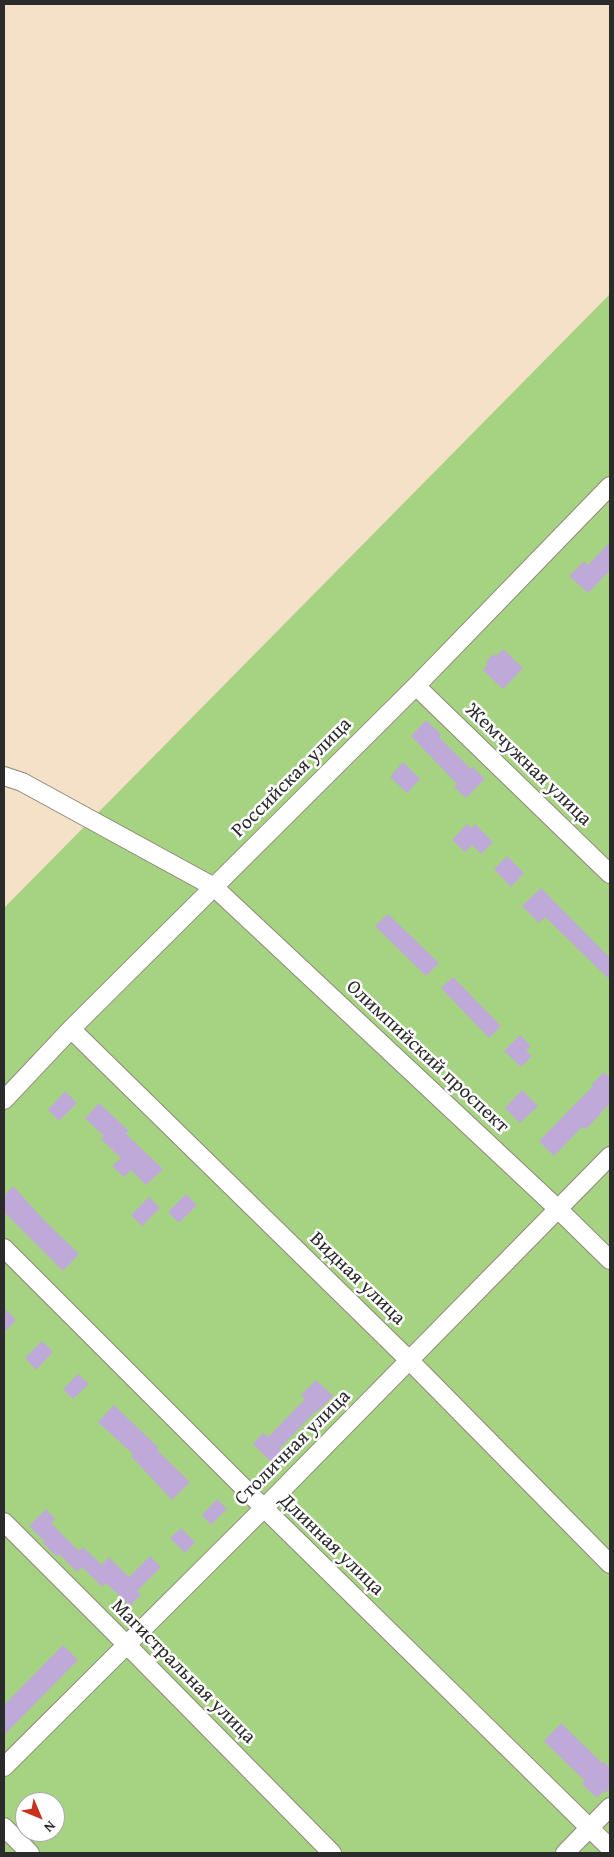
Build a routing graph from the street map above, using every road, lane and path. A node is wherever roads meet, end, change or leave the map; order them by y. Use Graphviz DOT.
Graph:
graph roads {
  1 [pos="607,495"];
  2 [pos="416,686"];
  3 [pos="4,776"];
  4 [pos="610,874"];
  5 [pos="214,886"];
  6 [pos="71,1029"];
  7 [pos="4,1100"];
  8 [pos="610,1156"];
  9 [pos="558,1209"];
  10 [pos="4,1248"];
  11 [pos="610,1260"];
  12 [pos="410,1361"];
  13 [pos="264,1508"];
  14 [pos="4,1522"];
  15 [pos="610,1564"];
  16 [pos="126,1644"];
  17 [pos="4,1767"];
  18 [pos="610,1807"];
  19 [pos="4,1827"];
  20 [pos="590,1828"];
  21 [pos="610,1848"];
  22 [pos="30,1853"];
  23 [pos="332,1853"];
  24 [pos="565,1853"];
  1 -- 2 [label="street, Российская улица"];
  2 -- 4 [label="street, Жемчужная улица"];
  2 -- 5 [label="street, Российская улица"];
  3 -- 5 [label="street, Олимпийский проспект"];
  5 -- 6 [label="street, Российская улица"];
  5 -- 9 [label="street, Олимпийский проспект"];
  6 -- 7 [label="street, Российская улица"];
  6 -- 12 [label="street, Видная улица"];
  8 -- 9 [label="street, Столичная улица"];
  9 -- 11 [label="street, Олимпийский проспект"];
  9 -- 12 [label="street, Столичная улица"];
  10 -- 13 [label="street, Длинная улица"];
  12 -- 13 [label="street, Столичная улица"];
  12 -- 15 [label="street, Видная улица"];
  13 -- 16 [label="street, Столичная улица"];
  13 -- 20 [label="street, Длинная улица"];
  14 -- 16 [label="street, Магистральная улица"];
  16 -- 17 [label="street, Столичная улица"];
  16 -- 23 [label="street, Магистральная улица"];
  18 -- 20 [label="street"];
  19 -- 22 [label="street"];
  20 -- 21 [label="street, Длинная улица"];
  20 -- 24 [label="street"];
}
